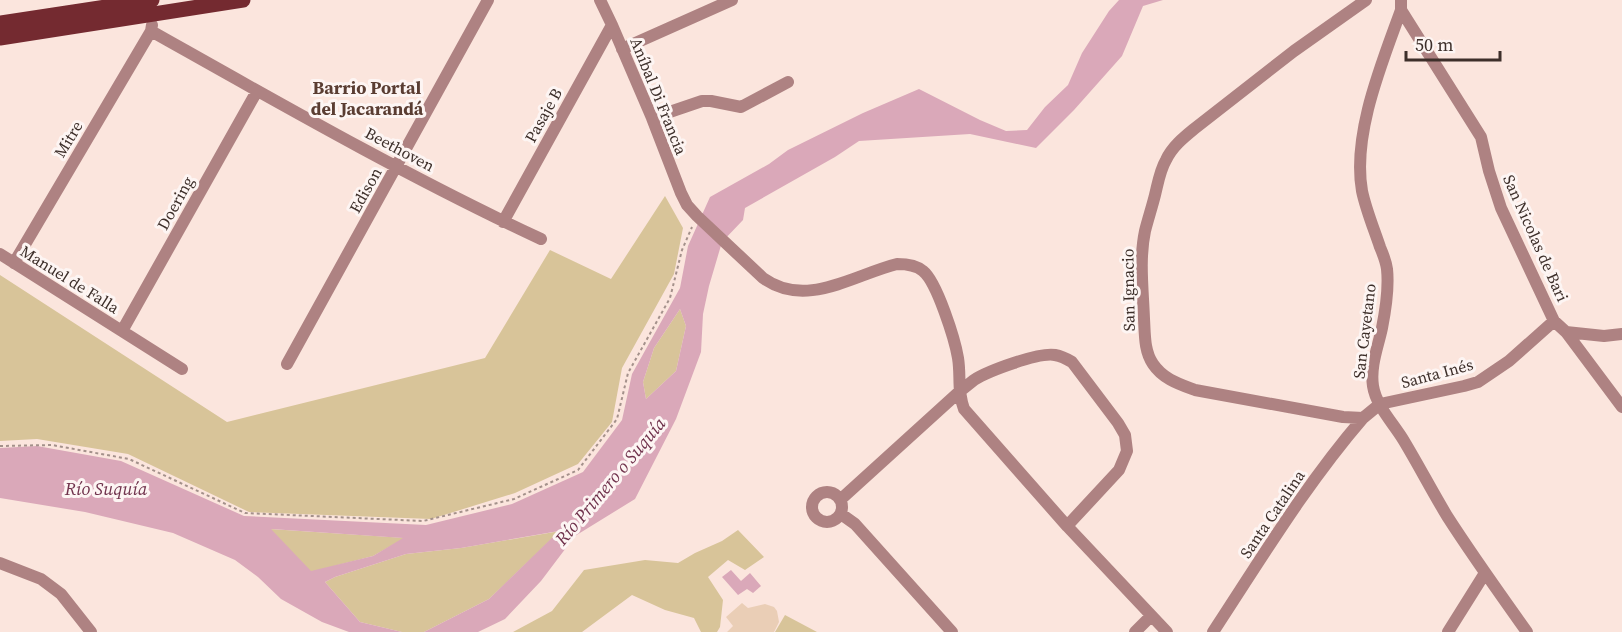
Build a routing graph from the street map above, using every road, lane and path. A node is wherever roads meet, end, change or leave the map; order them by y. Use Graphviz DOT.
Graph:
graph roads {
  1 [pos="239,0"];
  2 [pos="488,0"];
  3 [pos="600,0"];
  4 [pos="732,0"];
  5 [pos="1366,0"];
  6 [pos="152,4"];
  7 [pos="1401,5"];
  8 [pos="0,23"];
  9 [pos="612,25"];
  10 [pos="151,31"];
  11 [pos="0,38"];
  12 [pos="622,49"];
  13 [pos="788,82"];
  14 [pos="257,91"];
  15 [pos="652,118"];
  16 [pos="397,166"];
  17 [pos="692,211"];
  18 [pos="503,222"];
  19 [pos="541,239"];
  20 [pos="0,254"];
  21 [pos="14,263"];
  22 [pos="1554,321"];
  23 [pos="122,331"];
  24 [pos="1566,332"];
  25 [pos="1622,334"];
  26 [pos="287,364"];
  27 [pos="182,369"];
  28 [pos="959,392"];
  29 [pos="1380,404"];
  30 [pos="1622,407"];
  31 [pos="1363,418"];
  32 [pos="0,446"];
  33 [pos="840,500"];
  34 [pos="841,514"];
  35 [pos="1067,526"];
  36 [pos="0,563"];
  37 [pos="1485,573"];
  38 [pos="1151,616"];
  39 [pos="91,632"];
  40 [pos="952,632"];
  41 [pos="1135,632"];
  42 [pos="1167,632"];
  43 [pos="1213,632"];
  44 [pos="1448,632"];
  45 [pos="1527,632"];
  1 -- 6 [label="main road"];
  2 -- 16 [label="street, Edison"];
  3 -- 9 [label="street, Aníbal Di Francia"];
  4 -- 12 [label="street"];
  5 -- 31 [label="street, San Ignacio"];
  6 -- 8 [label="main road"];
  6 -- 10 [label="street"];
  6 -- 11 [label="main road"];
  7 -- 22 [label="street, San Nicolas de Bari"];
  7 -- 29 [label="street, San Cayetano"];
  9 -- 12 [label="street, Aníbal Di Francia"];
  9 -- 18 [label="street, Pasaje B"];
  10 -- 14 [label="street, Beethoven"];
  10 -- 21 [label="street, Mitre"];
  12 -- 15 [label="street, Aníbal Di Francia"];
  13 -- 15 [label="street"];
  14 -- 16 [label="street, Beethoven"];
  14 -- 23 [label="street, Doering"];
  15 -- 17 [label="street, Aníbal Di Francia"];
  16 -- 18 [label="street, Beethoven"];
  16 -- 26 [label="street, Edison"];
  17 -- 28 [label="street"];
  17 -- 32 [label="path"];
  18 -- 19 [label="street, Beethoven"];
  20 -- 21 [label="street, Manuel de Falla"];
  21 -- 23 [label="street, Manuel de Falla"];
  22 -- 24 [label="street, San Nicolas de Bari"];
  22 -- 29 [label="street, Santa Inés"];
  23 -- 27 [label="street, Manuel de Falla"];
  24 -- 25 [label="street"];
  24 -- 30 [label="street, San Nicolas de Bari"];
  28 -- 33 [label="street"];
  28 -- 35 [label="street"];
  28 -- 35 [label="street"];
  29 -- 31 [label="street"];
  29 -- 37 [label="street, San Cayetano"];
  31 -- 43 [label="street, Santa Catalina"];
  33 -- 34 [label="street"];
  33 -- 34 [label="street"];
  34 -- 40 [label="street"];
  35 -- 38 [label="street"];
  36 -- 39 [label="street"];
  37 -- 44 [label="street"];
  37 -- 45 [label="street, San Cayetano"];
  38 -- 41 [label="street"];
  38 -- 42 [label="street"];
}
